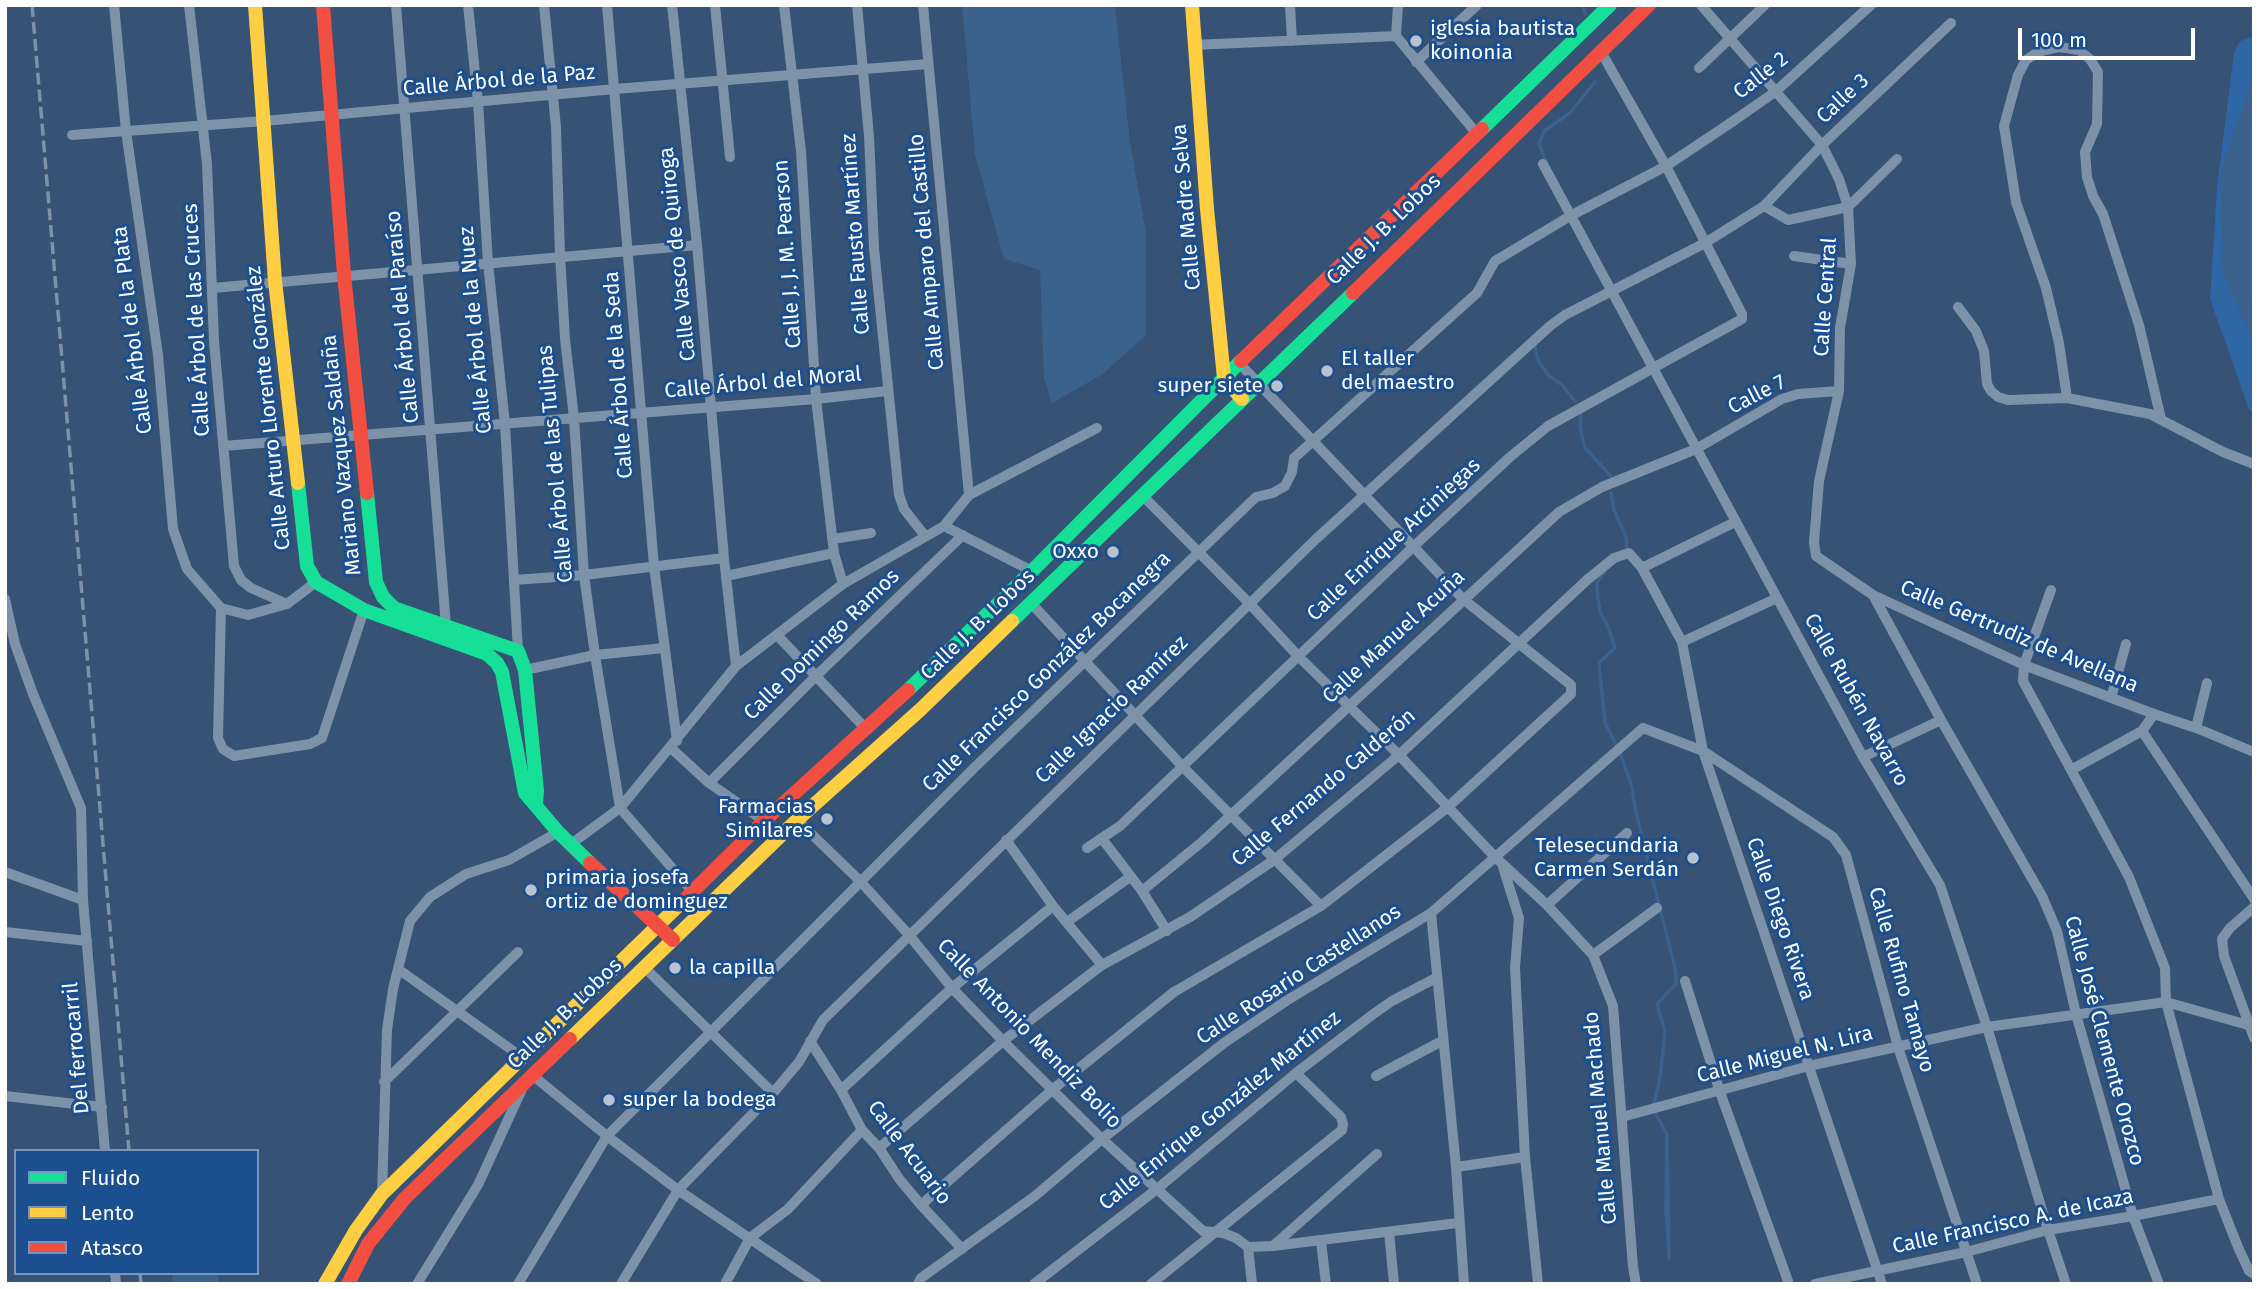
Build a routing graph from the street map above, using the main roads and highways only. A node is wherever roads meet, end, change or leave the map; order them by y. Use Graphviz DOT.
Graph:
graph roads {
  1 [pos="255,5"];
  2 [pos="323,5"];
  3 [pos="1192,5"];
  4 [pos="1610,5"];
  5 [pos="1649,5"];
  6 [pos="1224,378"];
  7 [pos="1242,399"];
  8 [pos="536,804"];
  9 [pos="658,925"];
  10 [pos="673,940"];
  11 [pos="325,1284"];
  12 [pos="348,1284"];
  1 -- 8 [label="main road, Calle Arturo Llorente González"];
  2 -- 8 [label="main road, Mariano Vazquez Saldaña"];
  3 -- 6 [label="main road, Calle Madre Selva"];
  4 -- 6 [label="main road, Calle J. B. Lobos"];
  5 -- 7 [label="main road, Calle J. B. Lobos"];
  6 -- 7 [label="main road"];
  6 -- 9 [label="main road, Calle J. B. Lobos"];
  7 -- 10 [label="main road, Calle J. B. Lobos"];
  8 -- 9 [label="main road"];
  9 -- 10 [label="main road"];
  9 -- 11 [label="main road, Calle J. B. Lobos"];
  10 -- 12 [label="main road, Calle J. B. Lobos"];
}
